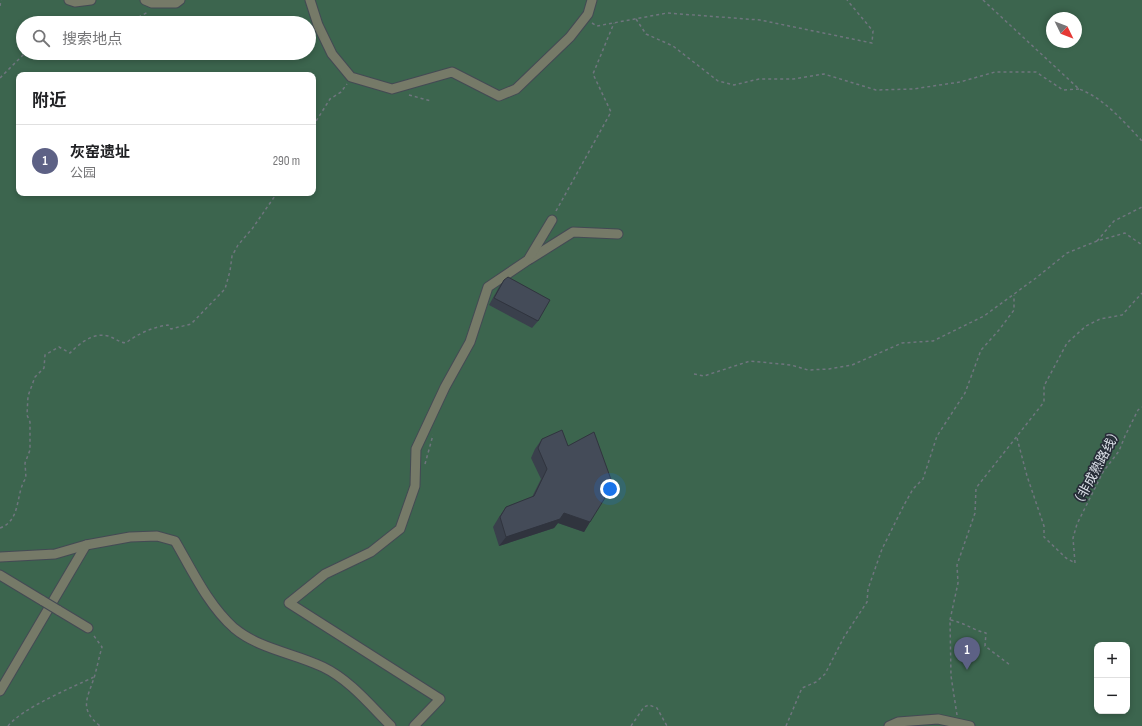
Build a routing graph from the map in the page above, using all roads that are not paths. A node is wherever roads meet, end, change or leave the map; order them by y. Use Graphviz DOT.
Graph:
graph roads {
  1 [pos="68,0"];
  2 [pos="91,0"];
  3 [pos="145,0"];
  4 [pos="180,0"];
  5 [pos="310,0"];
  6 [pos="592,0"];
  7 [pos="315,16"];
  8 [pos="316,19"];
  9 [pos="552,220"];
  10 [pos="618,234"];
  11 [pos="528,260"];
  12 [pos="86,545"];
  13 [pos="0,557"];
  14 [pos="0,575"];
  15 [pos="88,628"];
  16 [pos="0,691"];
  17 [pos="391,726"];
  18 [pos="414,726"];
  19 [pos="889,726"];
  20 [pos="970,726"];
  1 -- 2 [label="street"];
  3 -- 4 [label="street"];
  5 -- 7 [label="street"];
  6 -- 8 [label="street"];
  9 -- 11 [label="street"];
  10 -- 11 [label="street"];
  11 -- 18 [label="street"];
  12 -- 13 [label="street"];
  12 -- 16 [label="street"];
  12 -- 17 [label="street"];
  14 -- 15 [label="street, bridge"];
  19 -- 20 [label="street"];
}
